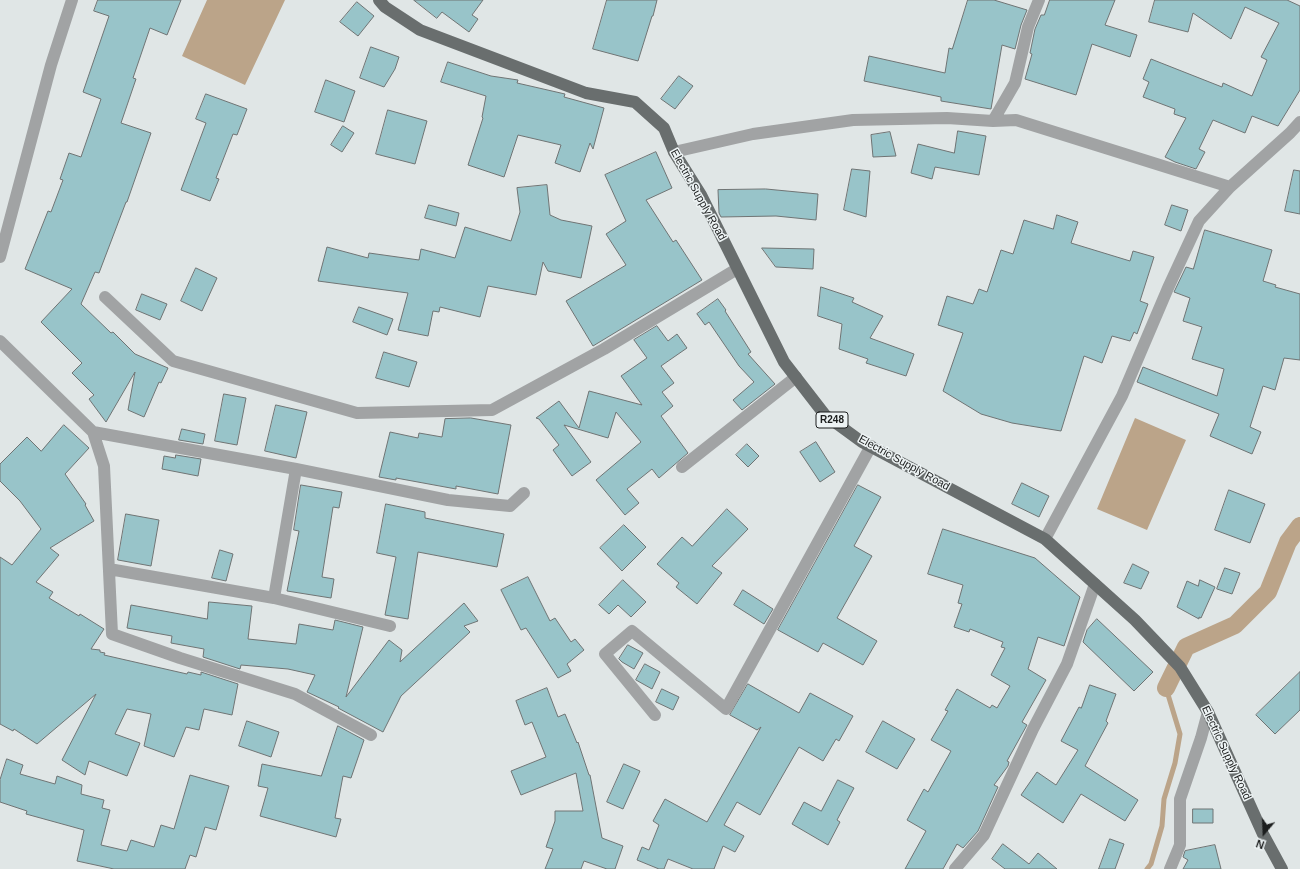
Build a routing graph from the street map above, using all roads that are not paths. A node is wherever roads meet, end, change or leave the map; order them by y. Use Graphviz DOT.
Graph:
graph roads {
  1 [pos="72,0"];
  2 [pos="1039,0"];
  3 [pos="385,2"];
  4 [pos="993,121"];
  5 [pos="1300,122"];
  6 [pos="674,152"];
  7 [pos="1230,187"];
  8 [pos="0,257"];
  9 [pos="737,268"];
  10 [pos="105,297"];
  11 [pos="0,341"];
  12 [pos="796,377"];
  13 [pos="93,432"];
  14 [pos="871,446"];
  15 [pos="682,467"];
  16 [pos="296,469"];
  17 [pos="524,493"];
  18 [pos="1045,539"];
  19 [pos="109,569"];
  20 [pos="1095,584"];
  21 [pos="274,598"];
  22 [pos="390,626"];
  23 [pos="1208,712"];
  24 [pos="655,715"];
  25 [pos="371,735"];
  26 [pos="955,869"];
  27 [pos="1170,869"];
  28 [pos="1282,869"];
  1 -- 8 [label="street"];
  2 -- 4 [label="street"];
  3 -- 6 [label="main road, Electric Supply Road / R248"];
  4 -- 6 [label="street"];
  4 -- 7 [label="street"];
  5 -- 7 [label="street"];
  6 -- 9 [label="main road, Electric Supply Road / R248"];
  7 -- 18 [label="street"];
  9 -- 10 [label="street"];
  9 -- 12 [label="main road, Electric Supply Road / R248"];
  11 -- 13 [label="street"];
  12 -- 14 [label="main road, Electric Supply Road / R248"];
  12 -- 15 [label="street"];
  13 -- 16 [label="street"];
  13 -- 19 [label="street"];
  14 -- 18 [label="main road, Electric Supply Road / R248"];
  14 -- 24 [label="street"];
  16 -- 17 [label="street"];
  16 -- 21 [label="street"];
  18 -- 20 [label="main road, Electric Supply Road / R248"];
  19 -- 21 [label="street"];
  19 -- 25 [label="street"];
  20 -- 23 [label="main road, Electric Supply Road / R248"];
  20 -- 26 [label="street"];
  21 -- 22 [label="street"];
  23 -- 27 [label="street"];
  23 -- 28 [label="main road, Electric Supply Road / R248"];
}
